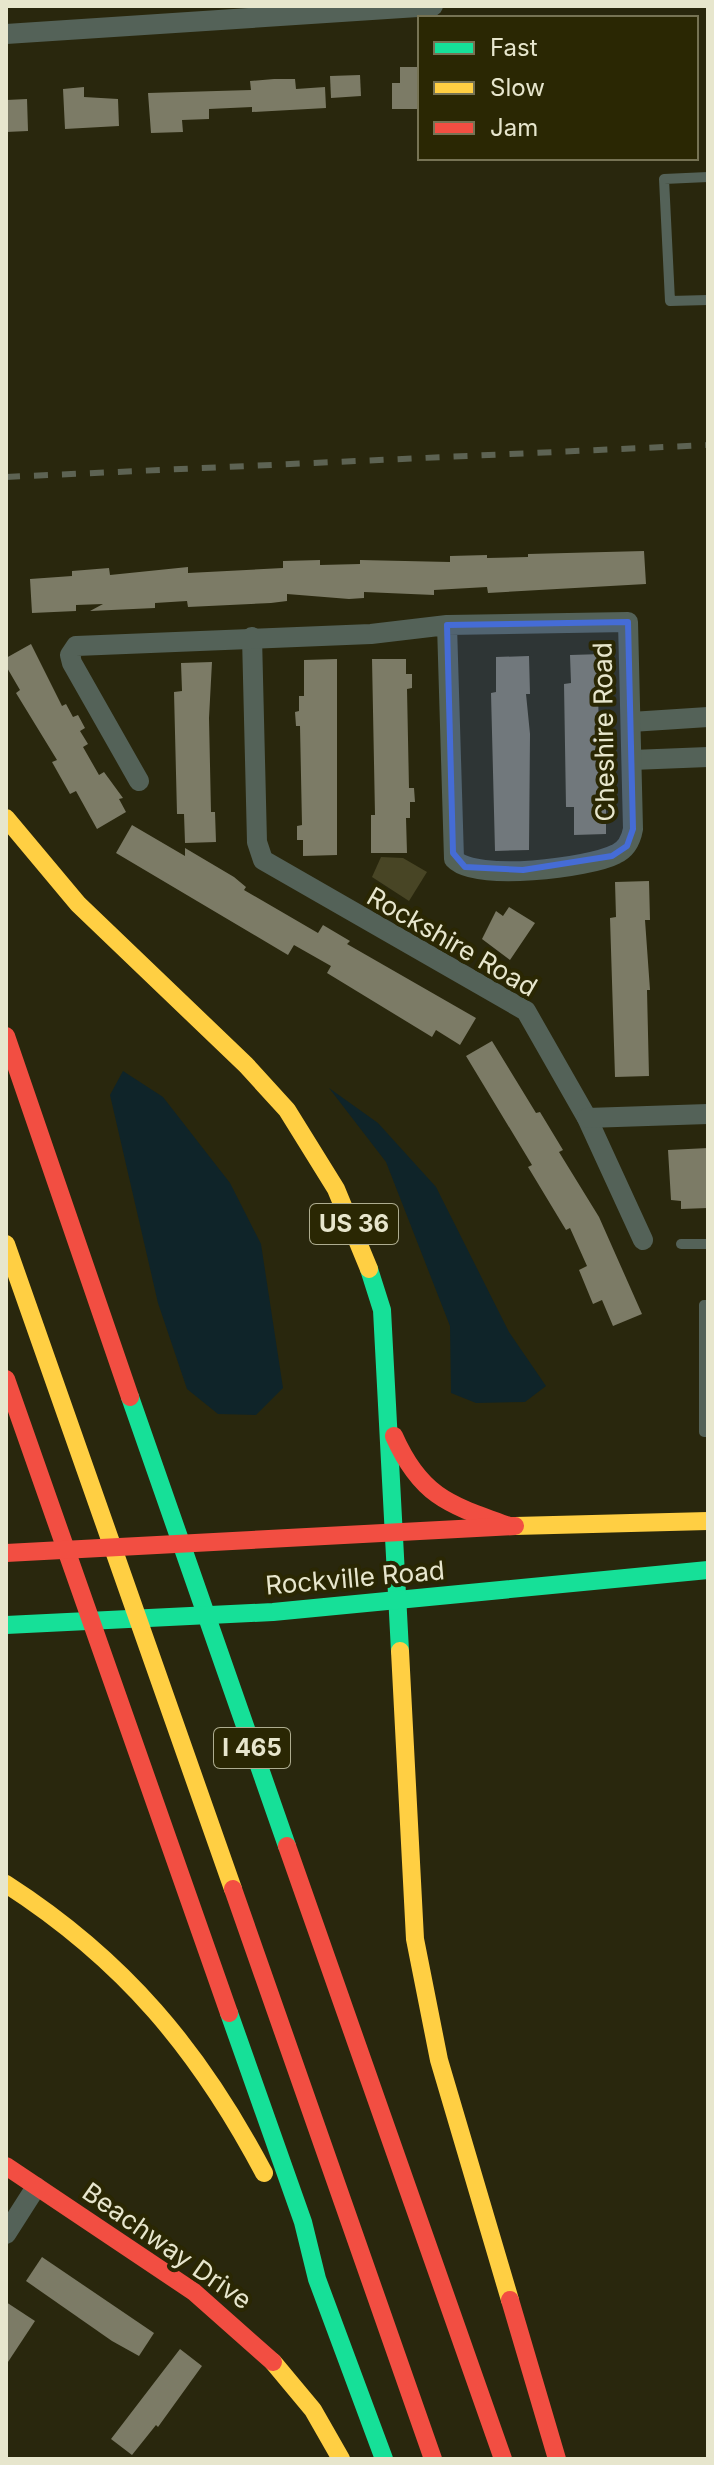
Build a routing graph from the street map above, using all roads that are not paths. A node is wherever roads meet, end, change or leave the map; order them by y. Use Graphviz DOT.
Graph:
graph roads {
  1 [pos="433,6"];
  2 [pos="6,34"];
  3 [pos="708,177"];
  4 [pos="708,300"];
  5 [pos="447,625"];
  6 [pos="252,637"];
  7 [pos="708,717"];
  8 [pos="631,722"];
  9 [pos="708,757"];
  10 [pos="632,760"];
  11 [pos="139,781"];
  12 [pos="6,818"];
  13 [pos="6,1036"];
  14 [pos="708,1114"];
  15 [pos="587,1118"];
  16 [pos="643,1240"];
  17 [pos="6,1244"];
  18 [pos="681,1244"];
  19 [pos="708,1244"];
  20 [pos="708,1305"];
  21 [pos="6,1379"];
  22 [pos="386,1419"];
  23 [pos="708,1432"];
  24 [pos="708,1521"];
  25 [pos="509,1526"];
  26 [pos="393,1533"];
  27 [pos="12,1552"];
  28 [pos="708,1570"];
  29 [pos="396,1601"];
  30 [pos="13,1624"];
  31 [pos="6,1884"];
  32 [pos="6,2166"];
  33 [pos="36,2187"];
  34 [pos="6,2234"];
  35 [pos="317,2279"];
  36 [pos="341,2459"];
  37 [pos="384,2459"];
  38 [pos="433,2459"];
  39 [pos="503,2459"];
  40 [pos="557,2459"];
  1 -- 2 [label="street"];
  3 -- 4 [label="lane"];
  5 -- 6 [label="street, Cheshire Road"];
  5 -- 8 [label="street, Cheshire Road"];
  5 -- 10 [label="street, Cheshire Road"];
  6 -- 11 [label="street, Cheshire Road"];
  6 -- 15 [label="street, Rockshire Road"];
  7 -- 8 [label="street"];
  8 -- 10 [label="street, Cheshire Road"];
  9 -- 10 [label="street"];
  12 -- 22 [label="main road, US 36"];
  13 -- 39 [label="main road, I 465"];
  14 -- 15 [label="street"];
  15 -- 16 [label="street, Rockshire Road"];
  17 -- 38 [label="main road, I 465"];
  18 -- 19 [label="lane"];
  20 -- 23 [label="lane"];
  21 -- 35 [label="main road"];
  22 -- 25 [label="main road, US 36"];
  22 -- 26 [label="main road"];
  24 -- 25 [label="main road, Rockville Road / US 36"];
  25 -- 26 [label="main road, Rockville Road"];
  26 -- 27 [label="main road, Rockville Road"];
  26 -- 29 [label="main road"];
  28 -- 29 [label="main road, Rockville Road"];
  29 -- 30 [label="main road, Rockville Road"];
  29 -- 40 [label="main road"];
  31 -- 35 [label="main road"];
  32 -- 33 [label="main road, Beachway Drive"];
  33 -- 34 [label="street"];
  33 -- 36 [label="main road, Beachway Drive"];
  35 -- 37 [label="main road"];
}
